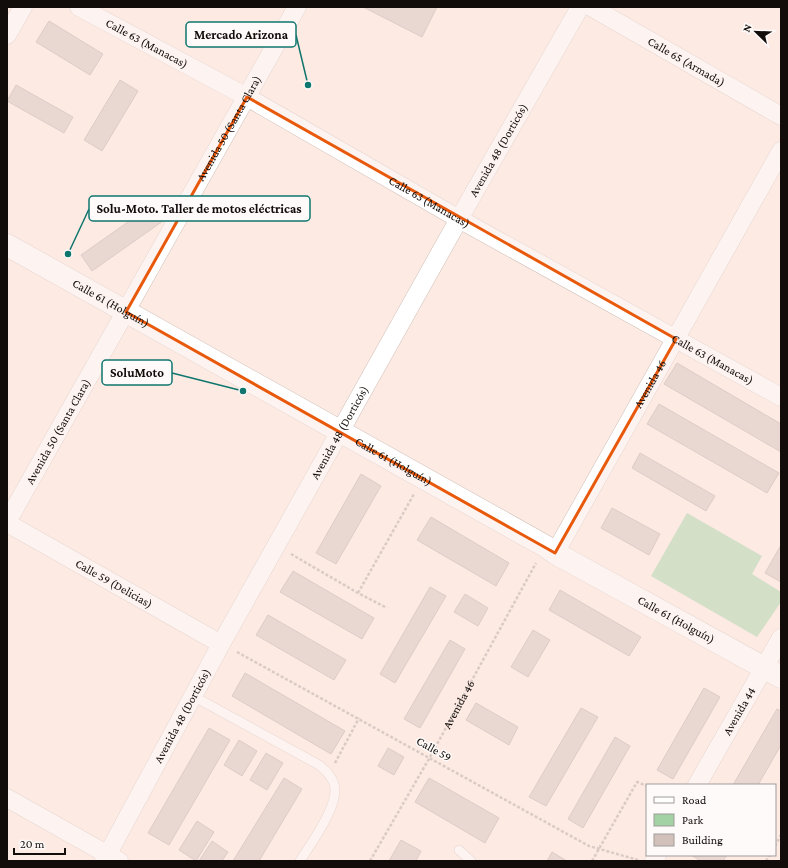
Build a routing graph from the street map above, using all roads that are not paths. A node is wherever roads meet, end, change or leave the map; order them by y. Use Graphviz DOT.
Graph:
graph roads {
  1 [pos="23,7"];
  2 [pos="79,7"];
  3 [pos="297,7"];
  4 [pos="580,7"];
  5 [pos="591,7"];
  6 [pos="7,35"];
  7 [pos="247,97"];
  8 [pos="781,116"];
  9 [pos="781,151"];
  10 [pos="459,219"];
  11 [pos="7,245"];
  12 [pos="126,312"];
  13 [pos="676,339"];
  14 [pos="781,397"];
  15 [pos="340,432"];
  16 [pos="7,522"];
  17 [pos="550,550"];
  18 [pos="781,638"];
  19 [pos="221,644"];
  20 [pos="772,672"];
  21 [pos="193,696"];
  22 [pos="698,784"];
  23 [pos="7,798"];
  24 [pos="458,850"];
  25 [pos="110,859"];
  26 [pos="300,861"];
  27 [pos="471,861"];
  1 -- 6 [label="street"];
  2 -- 7 [label="street, Calle 63 (Manacas)"];
  3 -- 7 [label="street, Avenida 50 (Santa Clara)"];
  4 -- 10 [label="street, Avenida 48 (Dorticós)"];
  5 -- 8 [label="street, Calle 65 (Armada)"];
  7 -- 10 [label="street, Calle 63 (Manacas)"];
  7 -- 12 [label="street, Avenida 50 (Santa Clara)"];
  9 -- 13 [label="street, Avenida 46"];
  10 -- 13 [label="street, Calle 63 (Manacas)"];
  10 -- 15 [label="street, Avenida 48 (Dorticós)"];
  11 -- 12 [label="street, Calle 61 (Holguín)"];
  12 -- 15 [label="street, Calle 61 (Holguín)"];
  12 -- 16 [label="street, Avenida 50 (Santa Clara)"];
  13 -- 14 [label="street, Calle 63 (Manacas)"];
  13 -- 17 [label="street, Avenida 46"];
  15 -- 17 [label="street, Calle 61 (Holguín)"];
  15 -- 19 [label="street, Avenida 48 (Dorticós)"];
  16 -- 19 [label="street, Calle 59 (Delicias)"];
  17 -- 20 [label="street, Calle 61 (Holguín)"];
  18 -- 20 [label="street, Avenida 44"];
  19 -- 21 [label="street, Avenida 48 (Dorticós)"];
  20 -- 22 [label="street, Avenida 44"];
  21 -- 25 [label="street, Avenida 48 (Dorticós)"];
  21 -- 26 [label="lane"];
  23 -- 25 [label="street"];
  24 -- 27 [label="lane"];
}
